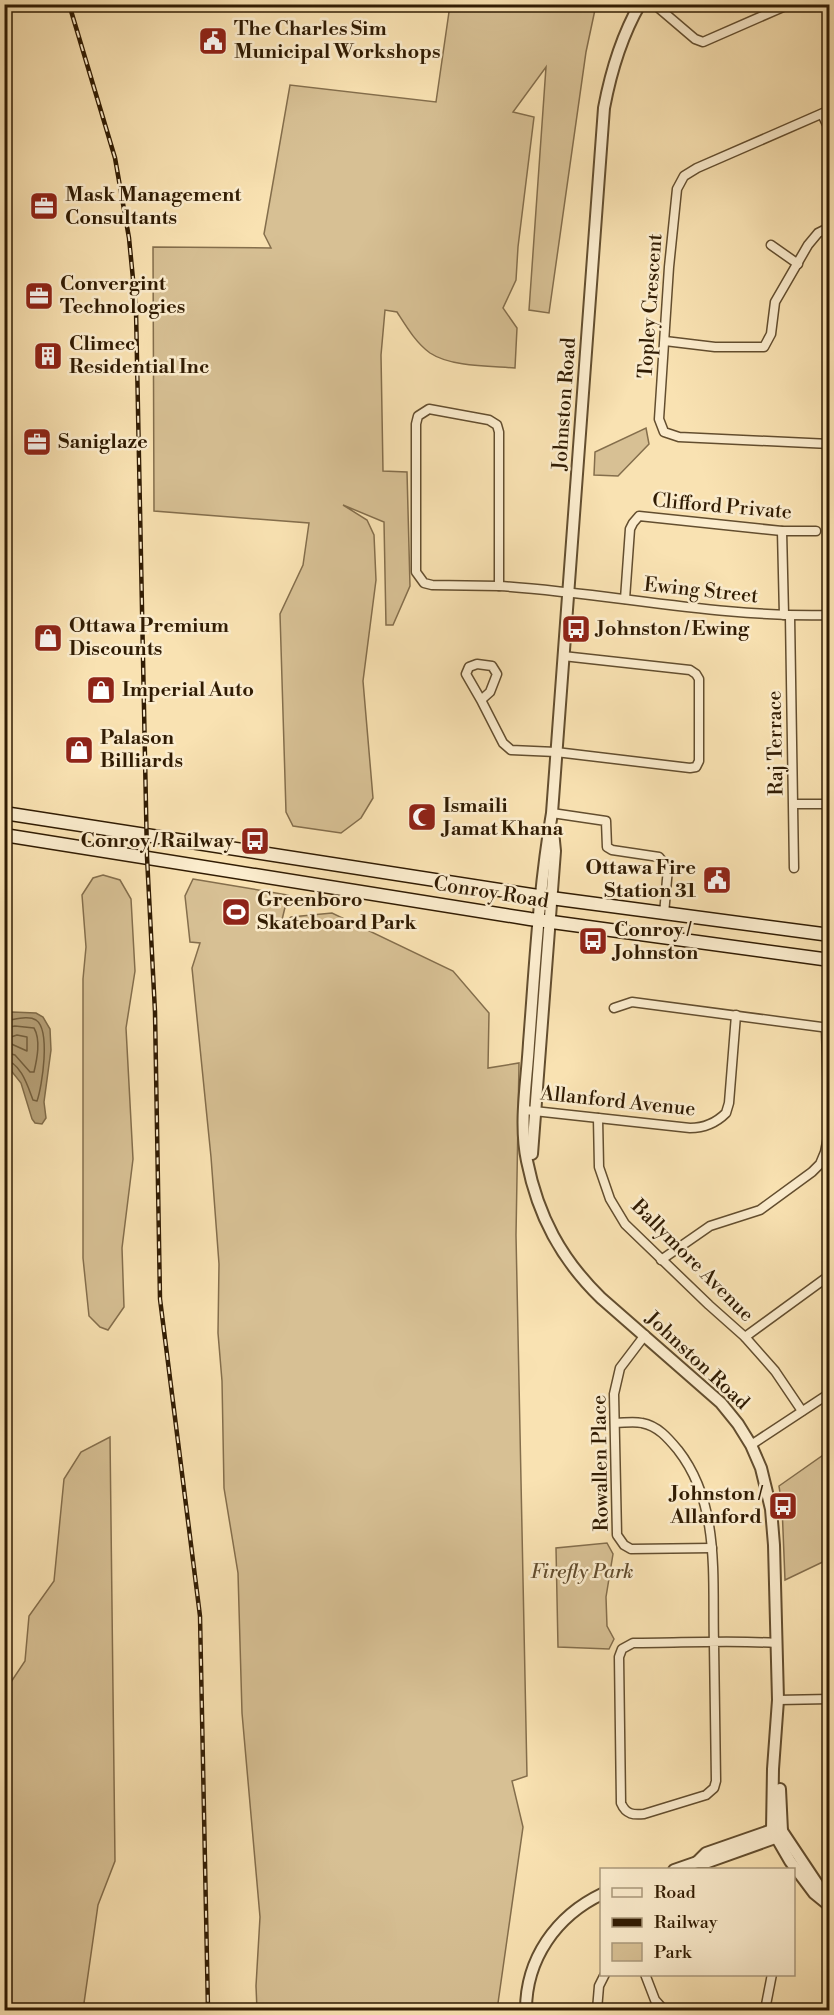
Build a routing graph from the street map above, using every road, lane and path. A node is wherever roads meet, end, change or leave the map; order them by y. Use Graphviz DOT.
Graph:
graph roads {
  1 [pos="640,4"];
  2 [pos="654,4"];
  3 [pos="790,4"];
  4 [pos="826,112"];
  5 [pos="830,131"];
  6 [pos="830,227"];
  7 [pos="771,245"];
  8 [pos="798,264"];
  9 [pos="665,341"];
  10 [pos="830,444"];
  11 [pos="782,531"];
  12 [pos="816,531"];
  13 [pos="499,586"];
  14 [pos="569,591"];
  15 [pos="625,599"];
  16 [pos="830,615"];
  17 [pos="787,616"];
  18 [pos="563,656"];
  19 [pos="481,700"];
  20 [pos="556,752"];
  21 [pos="794,804"];
  22 [pos="830,804"];
  23 [pos="4,813"];
  24 [pos="552,813"];
  25 [pos="4,835"];
  26 [pos="794,868"];
  27 [pos="547,897"];
  28 [pos="664,914"];
  29 [pos="704,920"];
  30 [pos="544,921"];
  31 [pos="830,935"];
  32 [pos="701,942"];
  33 [pos="830,960"];
  34 [pos="614,1008"];
  35 [pos="736,1016"];
  36 [pos="828,1027"];
  37 [pos="530,1110"];
  38 [pos="598,1118"];
  39 [pos="661,1260"];
  40 [pos="830,1275"];
  41 [pos="645,1335"];
  42 [pos="745,1337"];
  43 [pos="830,1393"];
  44 [pos="802,1412"];
  45 [pos="615,1423"];
  46 [pos="752,1445"];
  47 [pos="712,1548"];
  48 [pos="714,1643"];
  49 [pos="776,1643"];
  50 [pos="830,1699"];
  51 [pos="777,1700"];
  52 [pos="776,1833"];
  53 [pos="677,1868"];
  54 [pos="600,1895"];
  55 [pos="828,1905"];
  56 [pos="604,1976"];
  57 [pos="646,1976"];
  58 [pos="772,1976"];
  59 [pos="526,2010"];
  60 [pos="597,2010"];
  61 [pos="664,2010"];
  62 [pos="765,2010"];
  1 -- 14 [label="street, Johnston Road"];
  2 -- 3 [label="street"];
  4 -- 5 [label="street"];
  4 -- 9 [label="street, Topley Crescent"];
  6 -- 8 [label="street"];
  7 -- 8 [label="street"];
  8 -- 9 [label="street"];
  9 -- 10 [label="street, Topley Crescent"];
  11 -- 12 [label="street, Clifford Private"];
  11 -- 15 [label="street, Clifford Private"];
  11 -- 17 [label="street, Raj Terrace"];
  13 -- 13 [label="street, Ewing Street"];
  13 -- 14 [label="street, Ewing Street"];
  14 -- 15 [label="street, Ewing Street"];
  14 -- 18 [label="street, Johnston Road"];
  15 -- 17 [label="street, Ewing Street"];
  16 -- 17 [label="street, Ewing Street"];
  17 -- 21 [label="street, Raj Terrace"];
  18 -- 20 [label="street, Johnston Road"];
  18 -- 20 [label="street"];
  19 -- 20 [label="street"];
  20 -- 24 [label="street, Johnston Road"];
  21 -- 22 [label="street"];
  21 -- 26 [label="street, Raj Terrace"];
  23 -- 27 [label="main road, Conroy Road"];
  24 -- 27 [label="street, Johnston Road"];
  24 -- 28 [label="street"];
  25 -- 30 [label="main road, Conroy Road"];
  27 -- 28 [label="main road, Conroy Road"];
  27 -- 30 [label="street, Johnston Road"];
  28 -- 29 [label="main road, Conroy Road"];
  29 -- 31 [label="main road, Conroy Road"];
  29 -- 32 [label="main road"];
  30 -- 32 [label="main road, Conroy Road"];
  30 -- 37 [label="street, Johnston Road"];
  32 -- 33 [label="main road, Conroy Road"];
  34 -- 35 [label="street"];
  35 -- 36 [label="street"];
  35 -- 38 [label="street, Allanford Avenue"];
  36 -- 39 [label="street"];
  37 -- 38 [label="street, Allanford Avenue"];
  37 -- 41 [label="street, Johnston Road"];
  38 -- 39 [label="street, Ballymore Avenue"];
  39 -- 42 [label="street, Ballymore Avenue"];
  40 -- 42 [label="street"];
  41 -- 45 [label="street, Rowallen Place"];
  41 -- 46 [label="street, Johnston Road"];
  42 -- 44 [label="street, Ballymore Avenue"];
  43 -- 44 [label="street"];
  44 -- 46 [label="street"];
  45 -- 47 [label="street"];
  45 -- 47 [label="street, Rowallen Place"];
  46 -- 49 [label="street, Johnston Road"];
  47 -- 48 [label="street"];
  48 -- 48 [label="street"];
  48 -- 49 [label="street"];
  49 -- 51 [label="street, Johnston Road"];
  50 -- 51 [label="street"];
  51 -- 52 [label="street, Johnston Road"];
  52 -- 53 [label="street"];
  52 -- 55 [label="street"];
  54 -- 59 [label="street"];
  56 -- 60 [label="street"];
  57 -- 61 [label="street"];
  58 -- 62 [label="street"];
}
